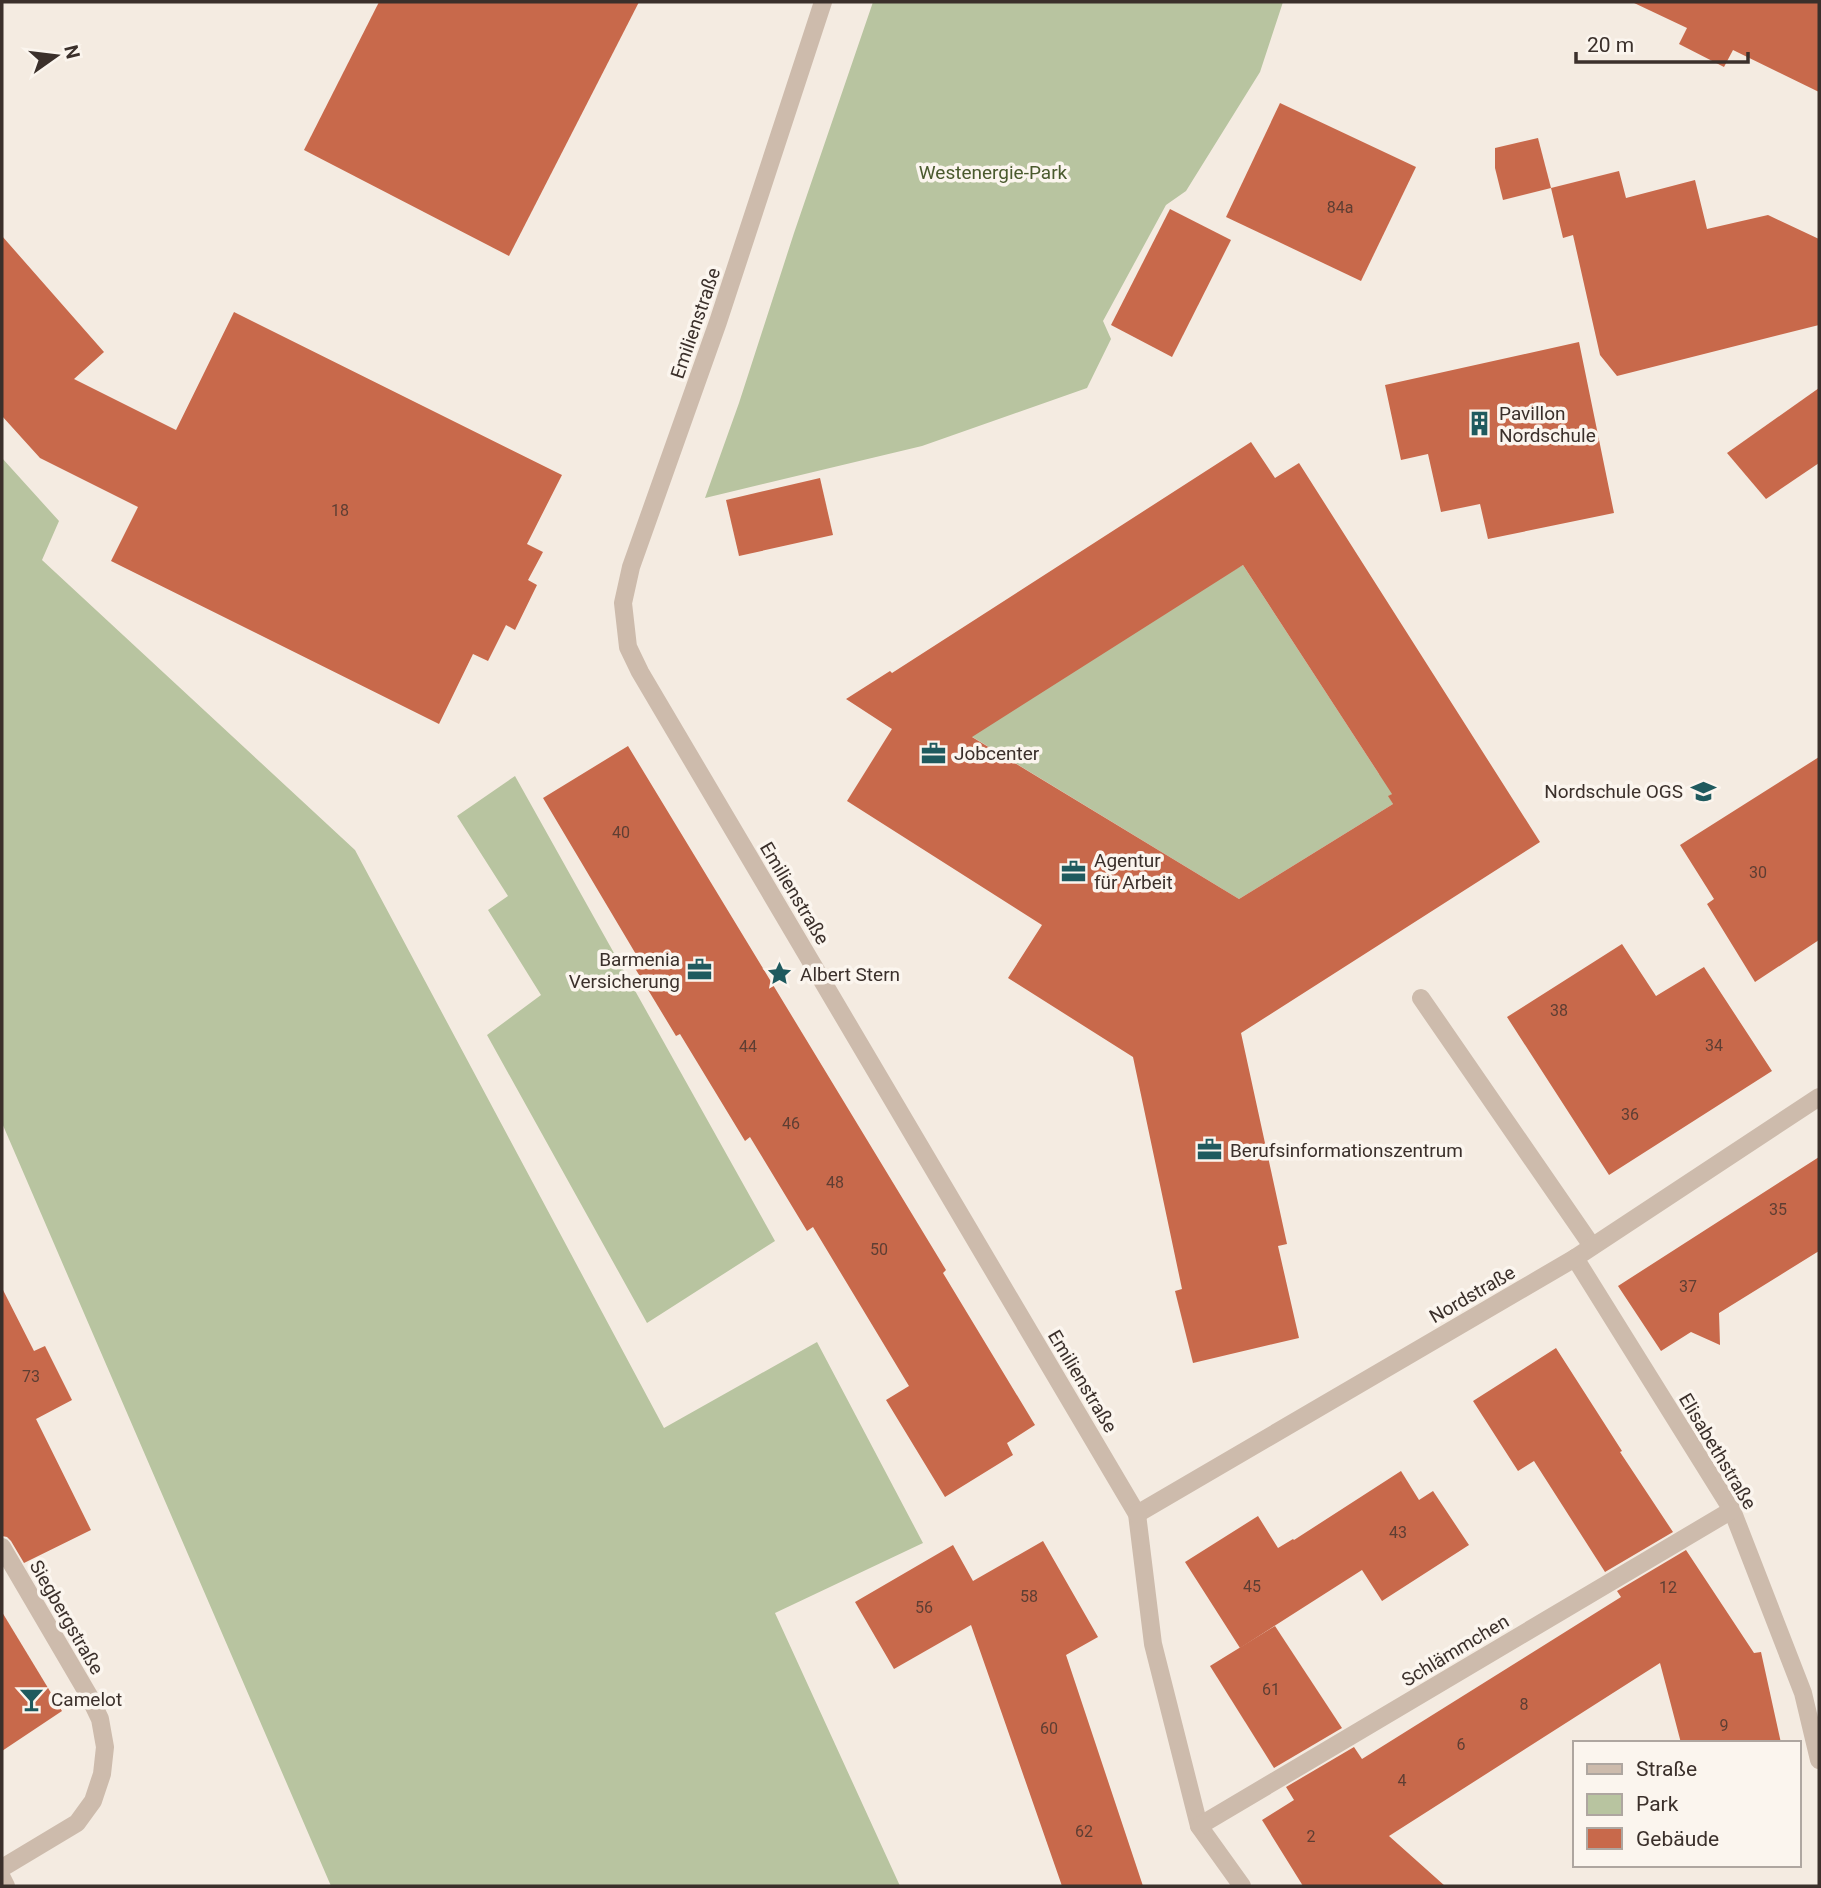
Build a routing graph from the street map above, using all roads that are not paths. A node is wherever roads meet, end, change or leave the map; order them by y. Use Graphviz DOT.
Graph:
graph roads {
  1 [pos="823,2"];
  2 [pos="1421,998"];
  3 [pos="1819,1097"];
  4 [pos="1592,1246"];
  5 [pos="1575,1258"];
  6 [pos="1732,1510"];
  7 [pos="1137,1514"];
  8 [pos="2,1547"];
  9 [pos="1819,1760"];
  10 [pos="1199,1826"];
  11 [pos="2,1868"];
  12 [pos="2,1878"];
  13 [pos="6,1886"];
  14 [pos="1242,1886"];
  1 -- 7 [label="street, Emilienstraße"];
  2 -- 4 [label="street"];
  3 -- 4 [label="street, Nordstraße"];
  4 -- 5 [label="street, Nordstraße"];
  5 -- 6 [label="street, Elisabethstraße"];
  5 -- 7 [label="street, Nordstraße"];
  6 -- 9 [label="street, Elisabethstraße"];
  6 -- 10 [label="street, Schlämmchen"];
  7 -- 10 [label="street, Emilienstraße"];
  8 -- 11 [label="street, Siegbergstraße"];
  10 -- 14 [label="street, Emilienstraße"];
  12 -- 13 [label="street"];
}
